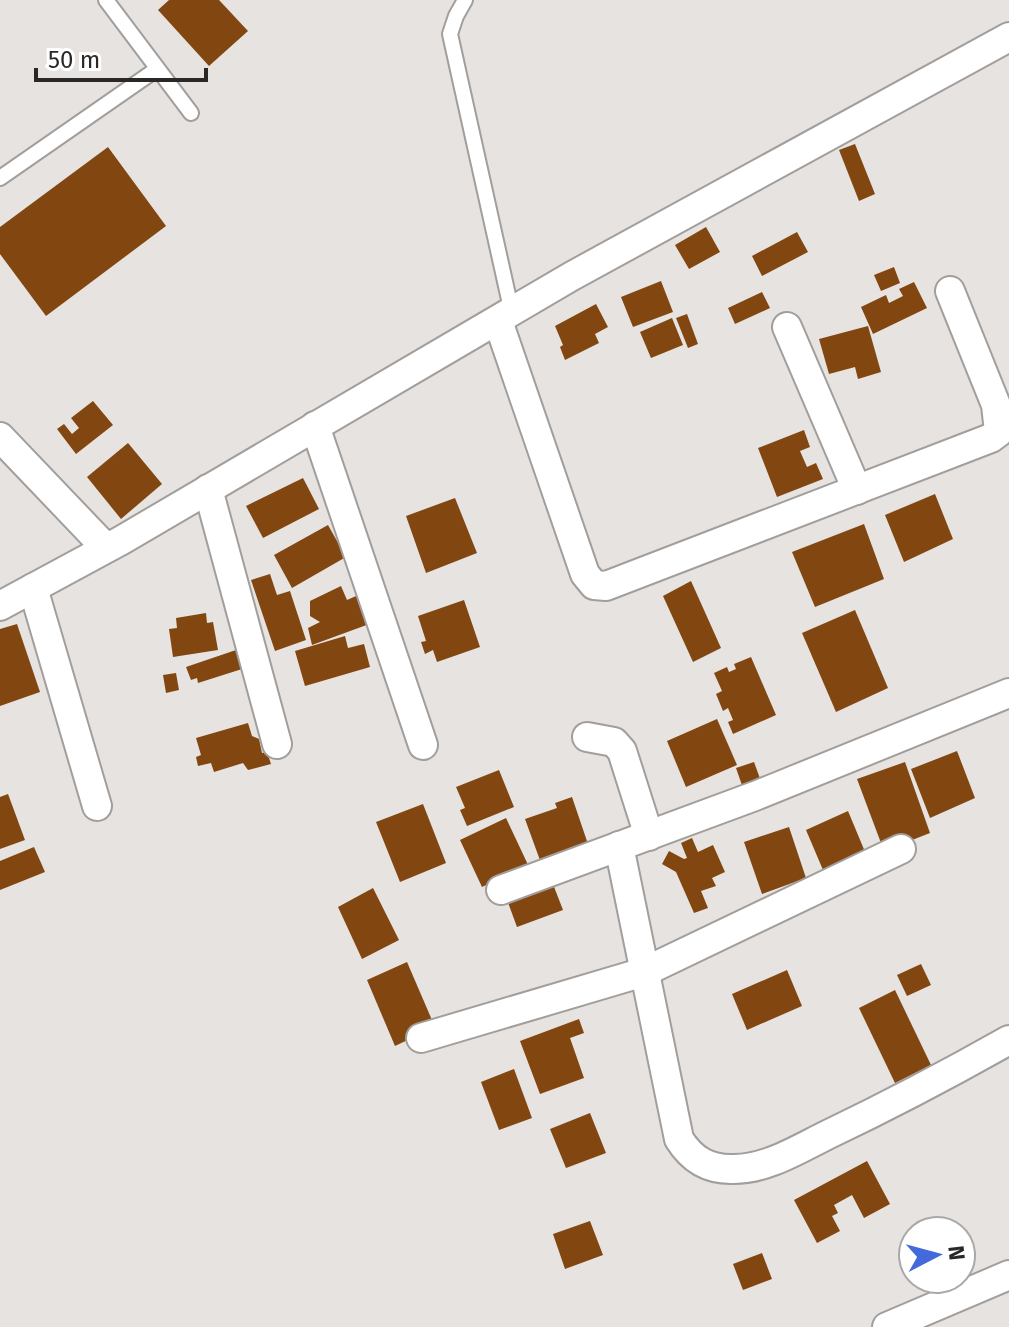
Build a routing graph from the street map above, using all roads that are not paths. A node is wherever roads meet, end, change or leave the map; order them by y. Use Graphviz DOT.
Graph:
graph roads {
  1 [pos="106,0"];
  2 [pos="465,0"];
  3 [pos="1009,37"];
  4 [pos="157,69"];
  5 [pos="191,113"];
  6 [pos="0,178"];
  7 [pos="950,291"];
  8 [pos="505,317"];
  9 [pos="787,327"];
  10 [pos="315,426"];
  11 [pos="0,437"];
  12 [pos="208,489"];
  13 [pos="857,490"];
  14 [pos="106,548"];
  15 [pos="33,588"];
  16 [pos="0,606"];
  17 [pos="1009,693"];
  18 [pos="587,737"];
  19 [pos="277,744"];
  20 [pos="423,745"];
  21 [pos="97,806"];
  22 [pos="649,836"];
  23 [pos="619,846"];
  24 [pos="901,849"];
  25 [pos="501,890"];
  26 [pos="644,972"];
  27 [pos="421,1038"];
  28 [pos="1009,1040"];
  29 [pos="1009,1275"];
  30 [pos="887,1327"];
  1 -- 4 [label="lane"];
  2 -- 8 [label="lane"];
  3 -- 8 [label="street"];
  4 -- 5 [label="lane"];
  4 -- 6 [label="lane"];
  7 -- 13 [label="street"];
  8 -- 10 [label="street"];
  8 -- 13 [label="street"];
  9 -- 13 [label="street"];
  10 -- 12 [label="street"];
  10 -- 20 [label="street"];
  11 -- 14 [label="street"];
  12 -- 14 [label="street"];
  12 -- 19 [label="street"];
  14 -- 15 [label="street"];
  15 -- 16 [label="street"];
  15 -- 21 [label="street"];
  17 -- 22 [label="street"];
  18 -- 22 [label="street"];
  22 -- 23 [label="street"];
  23 -- 25 [label="street"];
  23 -- 26 [label="street"];
  24 -- 26 [label="street"];
  26 -- 27 [label="street"];
  26 -- 28 [label="street"];
  29 -- 30 [label="street"];
}
